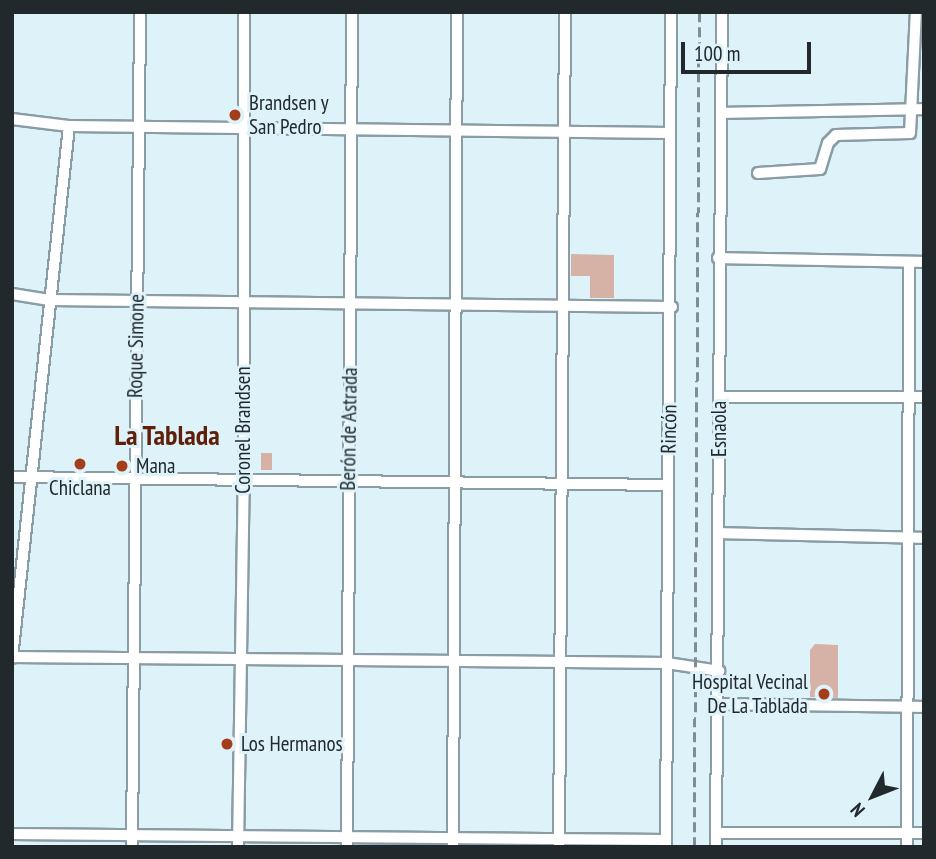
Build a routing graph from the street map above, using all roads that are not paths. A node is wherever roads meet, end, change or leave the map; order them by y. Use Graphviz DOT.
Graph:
graph roads {
  1 [pos="140,12"];
  2 [pos="244,12"];
  3 [pos="352,12"];
  4 [pos="457,12"];
  5 [pos="565,12"];
  6 [pos="671,12"];
  7 [pos="722,12"];
  8 [pos="916,12"];
  9 [pos="919,109"];
  10 [pos="722,113"];
  11 [pos="12,119"];
  12 [pos="69,126"];
  13 [pos="138,127"];
  14 [pos="243,129"];
  15 [pos="351,129"];
  16 [pos="457,130"];
  17 [pos="565,131"];
  18 [pos="670,133"];
  19 [pos="758,173"];
  20 [pos="718,258"];
  21 [pos="909,262"];
  22 [pos="924,262"];
  23 [pos="12,294"];
  24 [pos="50,300"];
  25 [pos="137,300"];
  26 [pos="243,302"];
  27 [pos="350,303"];
  28 [pos="458,303"];
  29 [pos="564,305"];
  30 [pos="672,307"];
  31 [pos="719,397"];
  32 [pos="910,397"];
  33 [pos="924,397"];
  34 [pos="12,477"];
  35 [pos="30,478"];
  36 [pos="135,479"];
  37 [pos="244,480"];
  38 [pos="349,482"];
  39 [pos="454,483"];
  40 [pos="562,484"];
  41 [pos="668,485"];
  42 [pos="720,533"];
  43 [pos="909,538"];
  44 [pos="924,538"];
  45 [pos="12,657"];
  46 [pos="136,660"];
  47 [pos="240,661"];
  48 [pos="347,662"];
  49 [pos="454,663"];
  50 [pos="560,663"];
  51 [pos="667,663"];
  52 [pos="719,671"];
  53 [pos="719,705"];
  54 [pos="908,706"];
  55 [pos="924,707"];
  56 [pos="132,833"];
  57 [pos="716,833"];
  58 [pos="908,833"];
  59 [pos="924,833"];
  60 [pos="12,834"];
  61 [pos="238,842"];
  62 [pos="347,842"];
  63 [pos="453,842"];
  64 [pos="559,842"];
  65 [pos="666,843"];
  66 [pos="132,847"];
  67 [pos="716,847"];
  68 [pos="907,847"];
  1 -- 13 [label="street, Roque Simone"];
  2 -- 14 [label="street, Coronel Brandsen"];
  3 -- 15 [label="street, Berón de Astrada"];
  4 -- 16 [label="street"];
  5 -- 17 [label="street"];
  6 -- 18 [label="street, Rincón"];
  7 -- 10 [label="street, Esnaola"];
  8 -- 9 [label="street"];
  9 -- 10 [label="street"];
  9 -- 19 [label="street"];
  10 -- 20 [label="street, Esnaola"];
  11 -- 12 [label="street"];
  12 -- 13 [label="street"];
  12 -- 24 [label="street"];
  13 -- 14 [label="street"];
  13 -- 25 [label="street, Roque Simone"];
  14 -- 15 [label="street"];
  14 -- 26 [label="street, Coronel Brandsen"];
  15 -- 16 [label="street"];
  15 -- 27 [label="street, Berón de Astrada"];
  16 -- 17 [label="street"];
  16 -- 28 [label="street"];
  17 -- 18 [label="street"];
  17 -- 29 [label="street"];
  18 -- 30 [label="street, Rincón"];
  20 -- 21 [label="street"];
  20 -- 31 [label="street, Esnaola"];
  21 -- 22 [label="street"];
  21 -- 32 [label="street"];
  23 -- 24 [label="street"];
  24 -- 25 [label="street"];
  24 -- 35 [label="street"];
  25 -- 26 [label="street"];
  25 -- 36 [label="street, Roque Simone"];
  26 -- 27 [label="street"];
  26 -- 37 [label="street, Coronel Brandsen"];
  27 -- 28 [label="street"];
  27 -- 38 [label="street, Berón de Astrada"];
  28 -- 29 [label="street"];
  28 -- 39 [label="street"];
  29 -- 30 [label="street"];
  29 -- 40 [label="street"];
  30 -- 41 [label="street, Rincón"];
  31 -- 32 [label="street"];
  31 -- 42 [label="street, Esnaola"];
  32 -- 33 [label="street"];
  32 -- 43 [label="street"];
  34 -- 35 [label="street"];
  35 -- 36 [label="street"];
  35 -- 45 [label="street"];
  36 -- 37 [label="street"];
  36 -- 46 [label="street, Roque Simone"];
  37 -- 38 [label="street"];
  37 -- 47 [label="street, Coronel Brandsen"];
  38 -- 39 [label="street"];
  38 -- 48 [label="street, Berón de Astrada"];
  39 -- 40 [label="street"];
  39 -- 49 [label="street"];
  40 -- 41 [label="street"];
  40 -- 50 [label="street"];
  41 -- 51 [label="street, Rincón"];
  42 -- 43 [label="street"];
  42 -- 52 [label="street, Esnaola"];
  43 -- 44 [label="street"];
  43 -- 54 [label="street"];
  45 -- 46 [label="street"];
  46 -- 47 [label="street"];
  46 -- 56 [label="street, Roque Simone"];
  47 -- 48 [label="street"];
  47 -- 61 [label="street, Coronel Brandsen"];
  48 -- 49 [label="street"];
  48 -- 62 [label="street, Berón de Astrada"];
  49 -- 50 [label="street"];
  49 -- 63 [label="street"];
  50 -- 51 [label="street"];
  50 -- 64 [label="street"];
  51 -- 52 [label="street"];
  51 -- 65 [label="street, Rincón"];
  52 -- 53 [label="street, Esnaola"];
  53 -- 54 [label="street"];
  53 -- 57 [label="street, Esnaola"];
  54 -- 55 [label="street"];
  54 -- 58 [label="street"];
  56 -- 60 [label="street"];
  56 -- 61 [label="street"];
  56 -- 66 [label="street, Roque Simone"];
  57 -- 58 [label="street"];
  57 -- 67 [label="street, Esnaola"];
  58 -- 59 [label="street"];
  58 -- 68 [label="street"];
  61 -- 62 [label="street"];
  62 -- 63 [label="street"];
  63 -- 64 [label="street"];
  64 -- 65 [label="street"];
}
